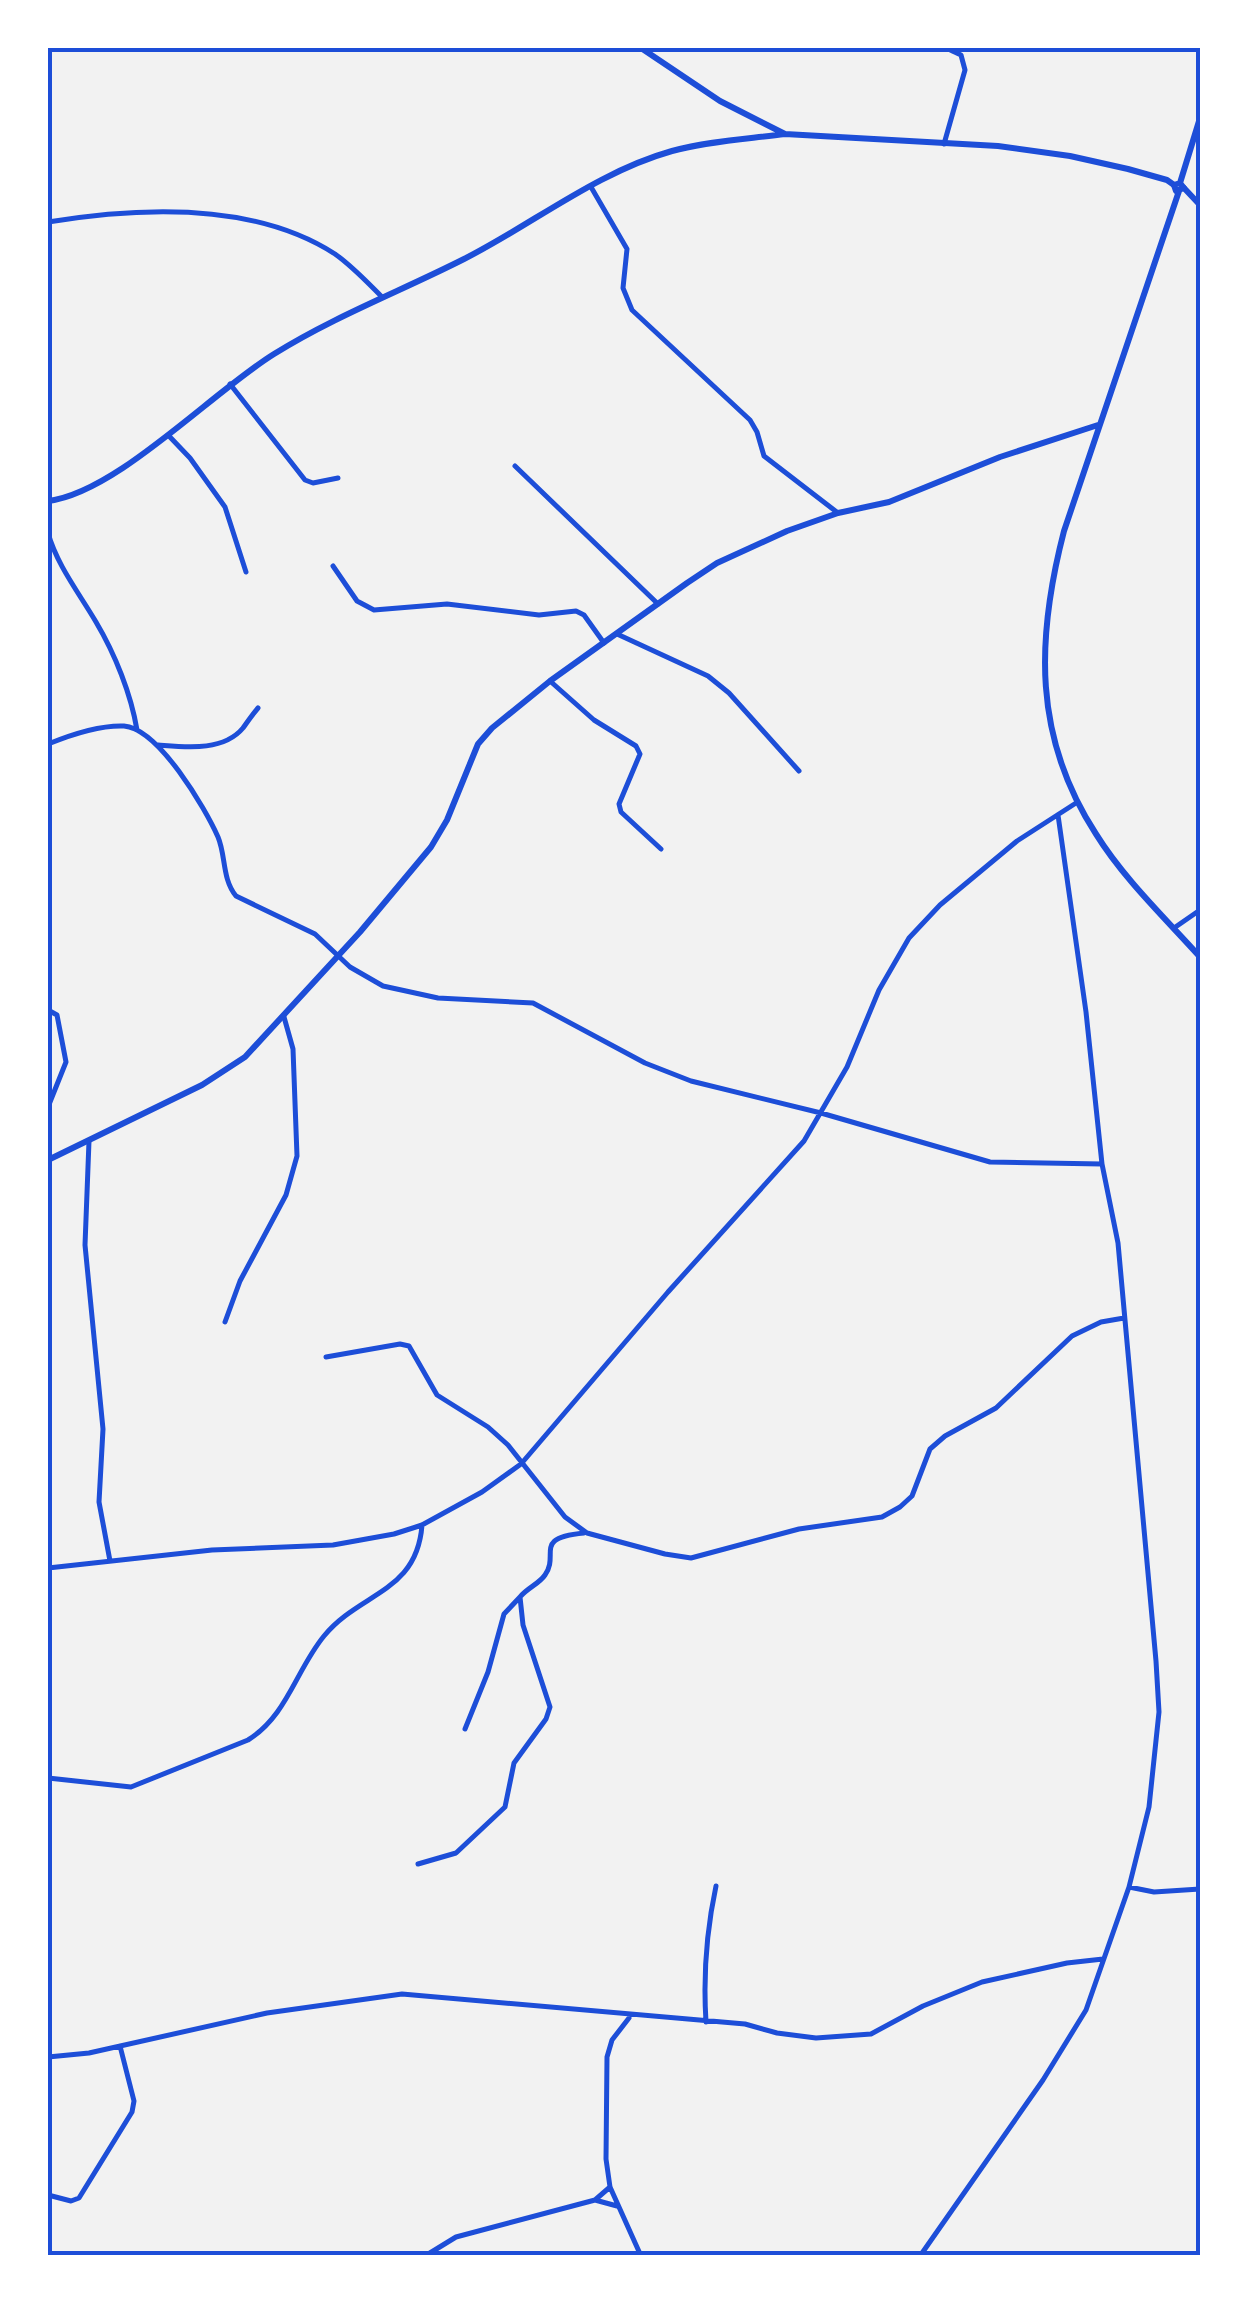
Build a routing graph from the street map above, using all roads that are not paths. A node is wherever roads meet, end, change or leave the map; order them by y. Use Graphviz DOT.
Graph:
graph roads {
  1 [pos="641,48"];
  2 [pos="946,48"];
  3 [pos="1200,118"];
  4 [pos="785,134"];
  5 [pos="1197,143"];
  6 [pos="944,144"];
  7 [pos="591,187"];
  8 [pos="1180,187"];
  9 [pos="1200,205"];
  10 [pos="48,222"];
  11 [pos="381,296"];
  12 [pos="230,384"];
  13 [pos="1098,425"];
  14 [pos="166,434"];
  15 [pos="514,466"];
  16 [pos="338,478"];
  17 [pos="48,501"];
  18 [pos="838,514"];
  19 [pos="48,533"];
  20 [pos="332,566"];
  21 [pos="246,572"];
  22 [pos="658,604"];
  23 [pos="616,634"];
  24 [pos="604,644"];
  25 [pos="550,682"];
  26 [pos="258,708"];
  27 [pos="138,730"];
  28 [pos="48,744"];
  29 [pos="154,744"];
  30 [pos="799,772"];
  31 [pos="1076,803"];
  32 [pos="1058,815"];
  33 [pos="661,850"];
  34 [pos="1200,910"];
  35 [pos="1174,928"];
  36 [pos="338,956"];
  37 [pos="1200,957"];
  38 [pos="48,1010"];
  39 [pos="284,1017"];
  40 [pos="48,1107"];
  41 [pos="821,1113"];
  42 [pos="89,1141"];
  43 [pos="48,1160"];
  44 [pos="1102,1164"];
  45 [pos="1124,1318"];
  46 [pos="226,1322"];
  47 [pos="326,1357"];
  48 [pos="521,1464"];
  49 [pos="422,1525"];
  50 [pos="587,1533"];
  51 [pos="110,1561"];
  52 [pos="48,1568"];
  53 [pos="520,1597"];
  54 [pos="466,1729"];
  55 [pos="48,1778"];
  56 [pos="418,1864"];
  57 [pos="716,1886"];
  58 [pos="1128,1887"];
  59 [pos="1200,1889"];
  60 [pos="1103,1959"];
  61 [pos="630,2017"];
  62 [pos="706,2022"];
  63 [pos="120,2046"];
  64 [pos="48,2058"];
  65 [pos="610,2187"];
  66 [pos="48,2195"];
  67 [pos="596,2200"];
  68 [pos="617,2206"];
  69 [pos="426,2256"];
  70 [pos="641,2256"];
  71 [pos="920,2256"];
  1 -- 4 [label="main road"];
  2 -- 6 [label="street"];
  3 -- 5 [label="main road"];
  4 -- 6 [label="main road"];
  4 -- 7 [label="main road"];
  5 -- 8 [label="main road"];
  6 -- 8 [label="main road"];
  7 -- 11 [label="main road"];
  7 -- 18 [label="street"];
  8 -- 9 [label="main road"];
  8 -- 13 [label="main road"];
  10 -- 11 [label="street"];
  11 -- 12 [label="main road"];
  12 -- 14 [label="main road"];
  12 -- 16 [label="street"];
  13 -- 18 [label="main road"];
  13 -- 31 [label="main road"];
  14 -- 17 [label="main road"];
  14 -- 21 [label="street"];
  15 -- 22 [label="street"];
  18 -- 22 [label="main road"];
  19 -- 27 [label="street"];
  20 -- 24 [label="street"];
  22 -- 23 [label="main road"];
  23 -- 24 [label="main road"];
  23 -- 30 [label="street"];
  24 -- 25 [label="main road"];
  25 -- 33 [label="street"];
  25 -- 36 [label="main road"];
  26 -- 29 [label="street"];
  27 -- 28 [label="street"];
  27 -- 29 [label="street"];
  29 -- 36 [label="street"];
  31 -- 32 [label="street"];
  31 -- 35 [label="main road"];
  32 -- 41 [label="street"];
  32 -- 44 [label="street"];
  34 -- 35 [label="street"];
  35 -- 37 [label="main road"];
  36 -- 39 [label="main road"];
  36 -- 41 [label="street"];
  38 -- 40 [label="street"];
  39 -- 42 [label="main road"];
  39 -- 46 [label="street"];
  41 -- 44 [label="street"];
  41 -- 48 [label="street"];
  42 -- 43 [label="main road"];
  42 -- 51 [label="street"];
  44 -- 45 [label="street"];
  45 -- 50 [label="street"];
  45 -- 58 [label="street"];
  47 -- 48 [label="street"];
  48 -- 49 [label="street"];
  48 -- 50 [label="street"];
  49 -- 51 [label="street"];
  49 -- 55 [label="street"];
  50 -- 53 [label="street"];
  51 -- 52 [label="street"];
  53 -- 54 [label="street"];
  53 -- 56 [label="street"];
  57 -- 62 [label="street"];
  58 -- 59 [label="street"];
  58 -- 60 [label="street"];
  60 -- 62 [label="street"];
  60 -- 71 [label="street"];
  61 -- 62 [label="street"];
  61 -- 63 [label="street"];
  61 -- 65 [label="street"];
  63 -- 64 [label="street"];
  63 -- 66 [label="street"];
  65 -- 67 [label="street"];
  65 -- 68 [label="street"];
  67 -- 68 [label="street"];
  67 -- 69 [label="street"];
  68 -- 70 [label="street"];
}
